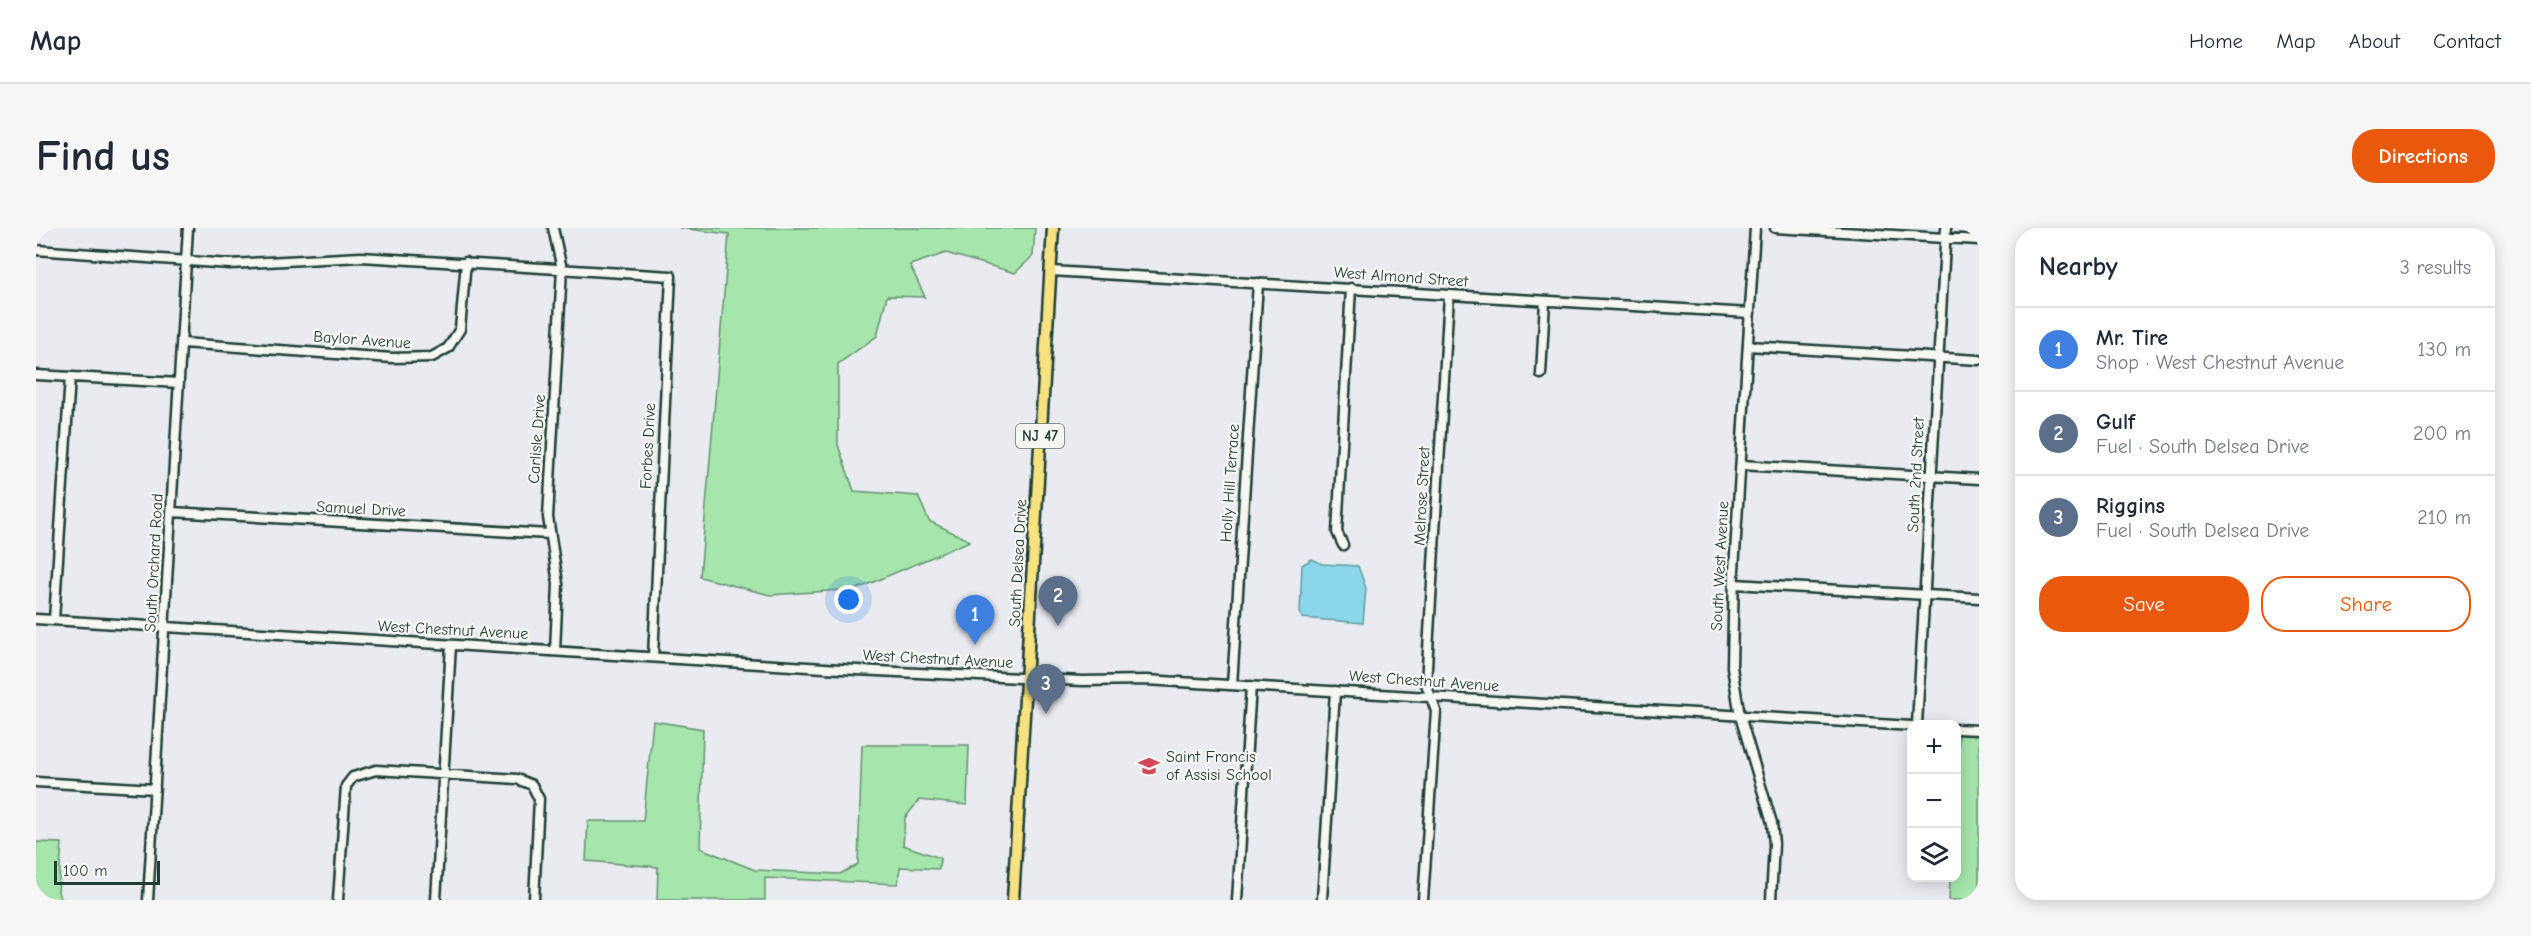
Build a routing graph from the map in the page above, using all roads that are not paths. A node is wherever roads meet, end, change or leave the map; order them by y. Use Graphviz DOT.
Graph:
graph roads {
  1 [pos="188,228"];
  2 [pos="554,228"];
  3 [pos="1053,228"];
  4 [pos="1755,228"];
  5 [pos="1774,228"];
  6 [pos="1946,228"];
  7 [pos="1946,238"];
  8 [pos="1979,240"];
  9 [pos="36,250"];
  10 [pos="186,260"];
  11 [pos="466,262"];
  12 [pos="562,269"];
  13 [pos="1051,271"];
  14 [pos="1258,283"];
  15 [pos="1351,288"];
  16 [pos="1449,295"];
  17 [pos="1545,301"];
  18 [pos="1750,313"];
  19 [pos="182,343"];
  20 [pos="1748,346"];
  21 [pos="1939,357"];
  22 [pos="1979,360"];
  23 [pos="1540,374"];
  24 [pos="36,375"];
  25 [pos="70,377"];
  26 [pos="179,383"];
  27 [pos="1741,465"];
  28 [pos="1931,476"];
  29 [pos="1979,479"];
  30 [pos="172,512"];
  31 [pos="549,534"];
  32 [pos="1343,545"];
  33 [pos="1734,584"];
  34 [pos="1924,595"];
  35 [pos="1979,598"];
  36 [pos="36,619"];
  37 [pos="54,620"];
  38 [pos="165,627"];
  39 [pos="451,645"];
  40 [pos="555,651"];
  41 [pos="653,657"];
  42 [pos="1026,678"];
  43 [pos="1232,685"];
  44 [pos="1251,686"];
  45 [pos="1335,691"];
  46 [pos="1430,697"];
  47 [pos="1740,716"];
  48 [pos="1917,720"];
  49 [pos="1907,726"];
  50 [pos="1961,729"];
  51 [pos="1979,730"];
  52 [pos="444,775"];
  53 [pos="36,782"];
  54 [pos="155,789"];
  55 [pos="148,900"];
  56 [pos="338,900"];
  57 [pos="436,900"];
  58 [pos="534,900"];
  59 [pos="1013,900"];
  60 [pos="1237,900"];
  61 [pos="1322,900"];
  62 [pos="1423,900"];
  63 [pos="1771,900"];
  1 -- 10 [label="street, South Orchard Road"];
  2 -- 12 [label="street, Carlisle Drive"];
  3 -- 13 [label="main road, South Delsea Drive / NJ 47"];
  4 -- 18 [label="street, South West Avenue"];
  5 -- 7 [label="street"];
  6 -- 7 [label="street, South 2nd Street"];
  7 -- 8 [label="street"];
  7 -- 21 [label="street, South 2nd Street"];
  9 -- 10 [label="street"];
  10 -- 11 [label="street"];
  10 -- 19 [label="street, South Orchard Road"];
  11 -- 12 [label="street"];
  11 -- 19 [label="street, Baylor Avenue"];
  12 -- 31 [label="street, Carlisle Drive"];
  12 -- 41 [label="street, Forbes Drive"];
  13 -- 14 [label="street, West Almond Street"];
  13 -- 42 [label="main road, South Delsea Drive / NJ 47"];
  14 -- 15 [label="street, West Almond Street"];
  14 -- 43 [label="street, Holly Hill Terrace"];
  15 -- 16 [label="street, West Almond Street"];
  15 -- 32 [label="street"];
  16 -- 17 [label="street, West Almond Street"];
  16 -- 46 [label="street, Melrose Street"];
  17 -- 18 [label="street, West Almond Street"];
  17 -- 23 [label="street"];
  18 -- 20 [label="street, South West Avenue"];
  19 -- 26 [label="street, South Orchard Road"];
  20 -- 21 [label="street"];
  20 -- 27 [label="street, South West Avenue"];
  21 -- 22 [label="street"];
  21 -- 28 [label="street, South 2nd Street"];
  24 -- 25 [label="street"];
  25 -- 26 [label="street"];
  25 -- 37 [label="street"];
  26 -- 30 [label="street, South Orchard Road"];
  27 -- 28 [label="street"];
  27 -- 33 [label="street, South West Avenue"];
  28 -- 29 [label="street"];
  28 -- 34 [label="street, South 2nd Street"];
  30 -- 31 [label="street, Samuel Drive"];
  30 -- 38 [label="street, South Orchard Road"];
  31 -- 40 [label="street, Carlisle Drive"];
  33 -- 34 [label="street"];
  33 -- 47 [label="street, South West Avenue"];
  34 -- 35 [label="street"];
  34 -- 48 [label="street, South 2nd Street"];
  36 -- 37 [label="street, West Chestnut Avenue"];
  37 -- 38 [label="street, West Chestnut Avenue"];
  38 -- 39 [label="street, West Chestnut Avenue"];
  38 -- 54 [label="street, South Orchard Road"];
  39 -- 40 [label="street, West Chestnut Avenue"];
  39 -- 52 [label="street"];
  40 -- 41 [label="street, West Chestnut Avenue"];
  41 -- 42 [label="street, West Chestnut Avenue"];
  42 -- 43 [label="street, West Chestnut Avenue"];
  42 -- 59 [label="main road, South Delsea Drive / NJ 47"];
  43 -- 44 [label="street, West Chestnut Avenue"];
  44 -- 45 [label="street, West Chestnut Avenue"];
  44 -- 60 [label="street"];
  45 -- 46 [label="street, West Chestnut Avenue"];
  45 -- 61 [label="street"];
  46 -- 47 [label="street, West Chestnut Avenue"];
  46 -- 62 [label="street, Melrose Street"];
  47 -- 49 [label="street, West Chestnut Avenue"];
  47 -- 63 [label="street, South West Avenue"];
  50 -- 51 [label="street"];
  52 -- 56 [label="street"];
  52 -- 57 [label="street"];
  52 -- 58 [label="street"];
  53 -- 54 [label="street"];
  54 -- 55 [label="street, South Orchard Road"];
}
